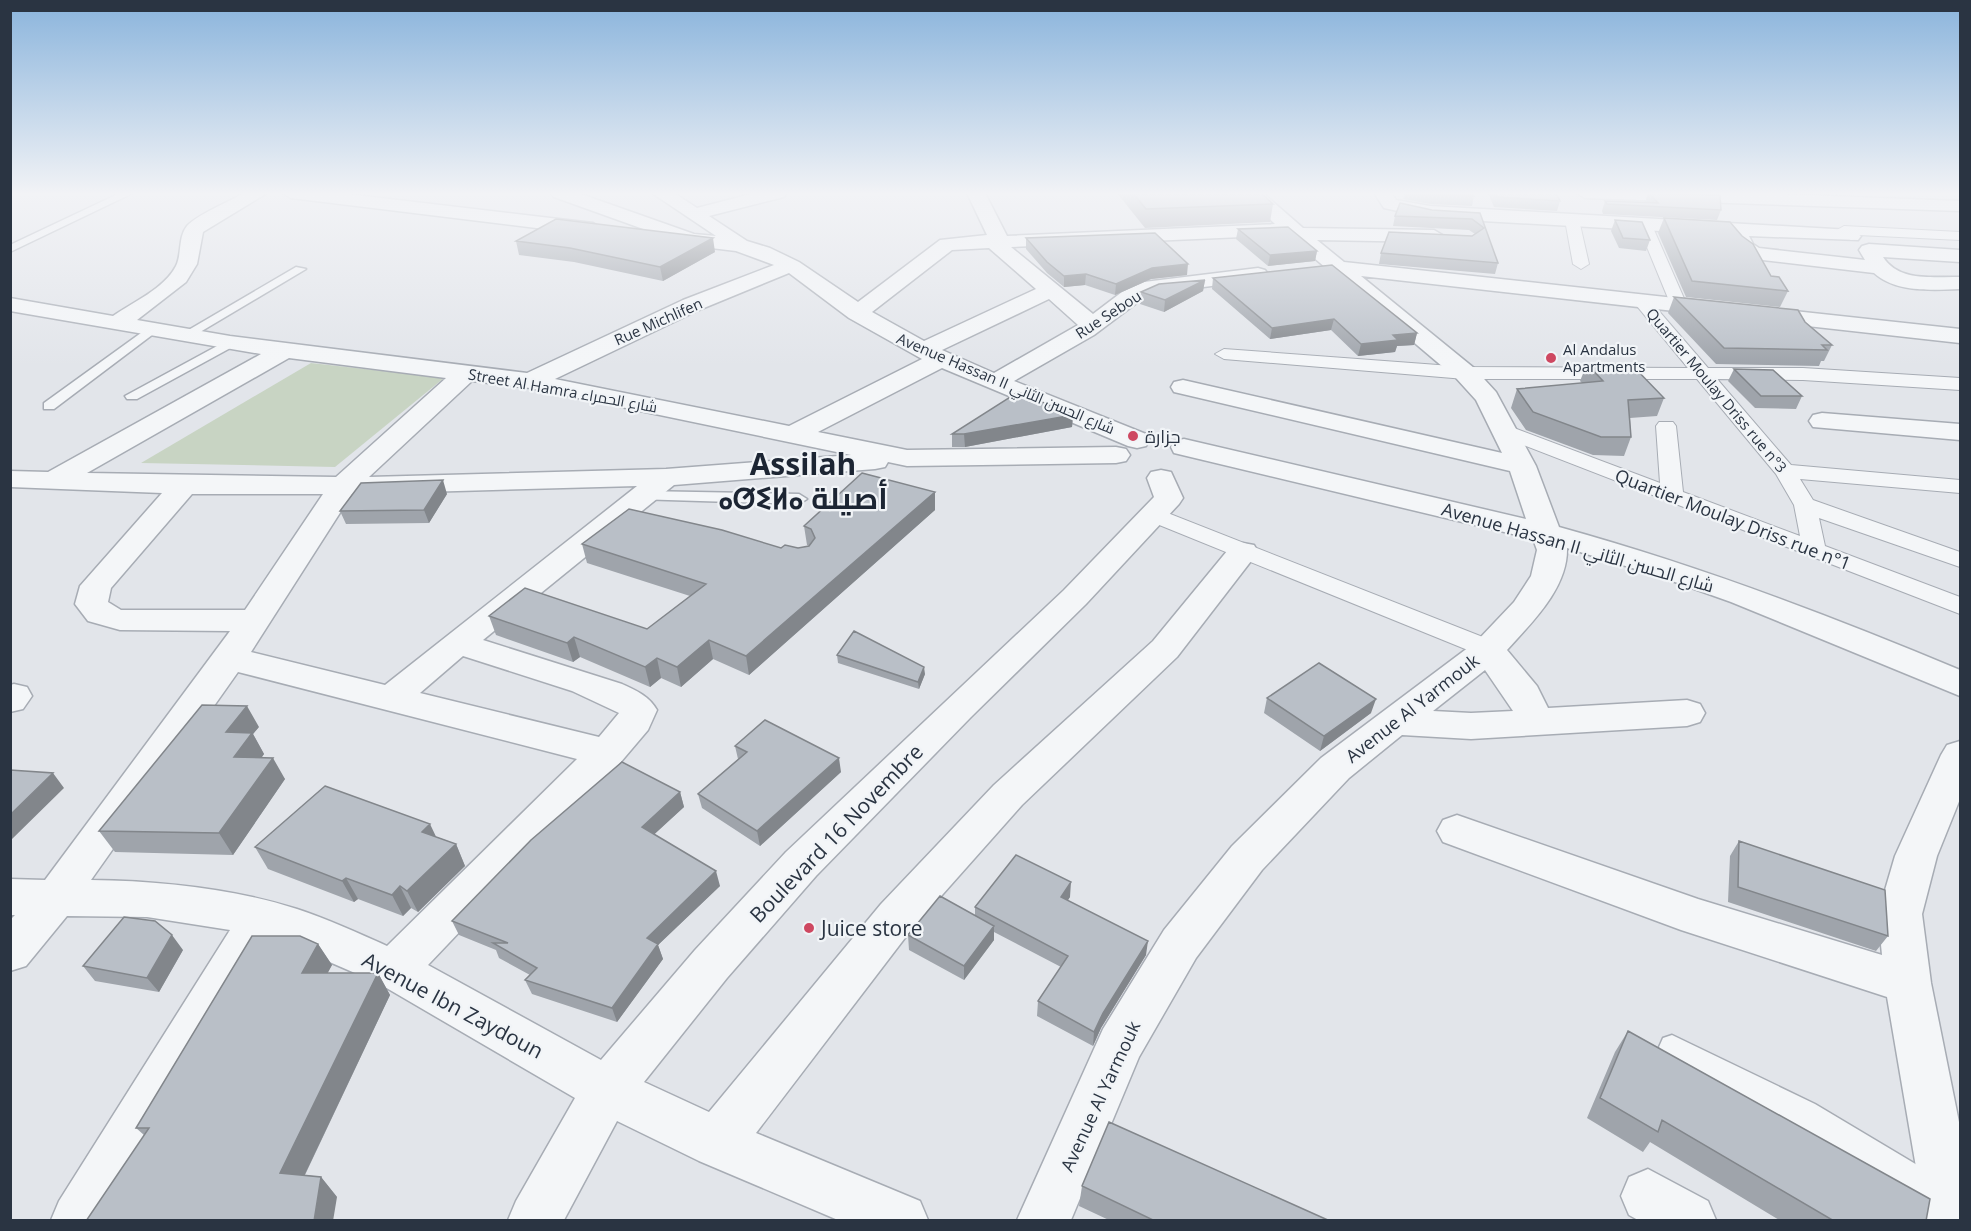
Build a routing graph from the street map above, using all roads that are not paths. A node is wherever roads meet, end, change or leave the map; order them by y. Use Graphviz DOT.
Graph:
graph roads {
  1 [pos="189,250"];
  2 [pos="756,250"];
  3 [pos="937,250"];
  4 [pos="1006,250"];
  5 [pos="1310,250"];
  6 [pos="1578,250"];
  7 [pos="1656,250"];
  8 [pos="1749,250"];
  9 [pos="1824,250"];
  10 [pos="1869,250"];
  11 [pos="1876,250"];
  12 [pos="1960,256"];
  13 [pos="1835,263"];
  14 [pos="1581,264"];
  15 [pos="789,266"];
  16 [pos="1324,268"];
  17 [pos="1880,268"];
  18 [pos="300,269"];
  19 [pos="1279,272"];
  20 [pos="1960,283"];
  21 [pos="1049,291"];
  22 [pos="1640,300"];
  23 [pos="1678,303"];
  24 [pos="17,311"];
  25 [pos="857,313"];
  26 [pos="116,324"];
  27 [pos="1092,325"];
  28 [pos="152,329"];
  29 [pos="186,335"];
  30 [pos="1960,336"];
  31 [pos="230,343"];
  32 [pos="285,350"];
  33 [pos="933,354"];
  34 [pos="1224,354"];
  35 [pos="467,372"];
  36 [pos="1465,373"];
  37 [pos="1705,375"];
  38 [pos="531,381"];
  39 [pos="997,381"];
  40 [pos="1960,384"];
  41 [pos="1183,387"];
  42 [pos="132,396"];
  43 [pos="49,406"];
  44 [pos="1822,421"];
  45 [pos="1666,426"];
  46 [pos="1507,432"];
  47 [pos="1960,432"];
  48 [pos="795,433"];
  49 [pos="1126,447"];
  50 [pos="908,458"];
  51 [pos="1522,466"];
  52 [pos="1785,471"];
  53 [pos="56,479"];
  54 [pos="1167,480"];
  55 [pos="16,484"];
  56 [pos="184,485"];
  57 [pos="344,486"];
  58 [pos="1960,486"];
  59 [pos="642,496"];
  60 [pos="1672,496"];
  61 [pos="799,499"];
  62 [pos="1806,505"];
  63 [pos="665,524"];
  64 [pos="1548,535"];
  65 [pos="1814,549"];
  66 [pos="1243,552"];
  67 [pos="1960,560"];
  68 [pos="1960,606"];
  69 [pos="255,621"];
  70 [pos="457,643"];
  71 [pos="1489,648"];
  72 [pos="230,658"];
  73 [pos="1960,684"];
  74 [pos="391,699"];
  75 [pos="1687,713"];
  76 [pos="1394,722"];
  77 [pos="1536,722"];
  78 [pos="607,753"];
  79 [pos="1960,755"];
  80 [pos="1457,831"];
  81 [pos="10,897"];
  82 [pos="56,898"];
  83 [pos="261,919"];
  84 [pos="10,952"];
  85 [pos="393,969"];
  86 [pos="1908,983"];
  87 [pos="1672,1047"];
  88 [pos="608,1090"];
  89 [pos="717,1143"];
  90 [pos="1950,1210"];
  91 [pos="78,1221"];
  92 [pos="535,1221"];
  93 [pos="901,1221"];
  94 [pos="1044,1221"];
  1 -- 26 [label="street"];
  2 -- 15 [label="street, Avenue Hassan II شارع الحسن الثاني"];
  3 -- 25 [label="street"];
  4 -- 21 [label="street"];
  5 -- 16 [label="street, Avenue Al Yarmouk"];
  6 -- 14 [label="street"];
  7 -- 23 [label="street"];
  8 -- 13 [label="street"];
  9 -- 13 [label="street"];
  10 -- 17 [label="street"];
  11 -- 12 [label="street"];
  13 -- 17 [label="street"];
  15 -- 25 [label="street, Avenue Hassan II شارع الحسن الثاني"];
  15 -- 38 [label="street, Rue Michlifen"];
  16 -- 22 [label="street"];
  16 -- 36 [label="street, Avenue Al Yarmouk"];
  17 -- 20 [label="street"];
  18 -- 29 [label="lane"];
  19 -- 27 [label="street, Rue Sebou"];
  21 -- 27 [label="street"];
  21 -- 33 [label="street"];
  22 -- 23 [label="street"];
  22 -- 37 [label="street, Quartier Moulay Driss rue n°3"];
  23 -- 30 [label="street"];
  24 -- 26 [label="street, Street Al Hamra شارع الحمراء"];
  25 -- 33 [label="street, Avenue Hassan II شارع الحسن الثاني"];
  26 -- 28 [label="street, Street Al Hamra شارع الحمراء"];
  27 -- 39 [label="street, Rue Sebou"];
  28 -- 29 [label="street, Street Al Hamra شارع الحمراء"];
  28 -- 43 [label="lane"];
  29 -- 31 [label="street, Street Al Hamra شارع الحمراء"];
  31 -- 32 [label="street, Street Al Hamra شارع الحمراء"];
  31 -- 42 [label="lane"];
  32 -- 35 [label="street, Street Al Hamra شارع الحمراء"];
  32 -- 53 [label="street"];
  33 -- 39 [label="street, Avenue Hassan II شارع الحسن الثاني"];
  33 -- 48 [label="street"];
  34 -- 36 [label="street"];
  35 -- 38 [label="street, Street Al Hamra شارع الحمراء"];
  35 -- 57 [label="street"];
  36 -- 37 [label="street"];
  36 -- 46 [label="street, Avenue Al Yarmouk"];
  37 -- 40 [label="street"];
  37 -- 52 [label="street, Quartier Moulay Driss rue n°3"];
  38 -- 48 [label="street, Street Al Hamra شارع الحمراء"];
  39 -- 49 [label="street, Avenue Hassan II شارع الحسن الثاني"];
  41 -- 51 [label="street"];
  44 -- 47 [label="street"];
  45 -- 60 [label="street"];
  46 -- 51 [label="street, Avenue Al Yarmouk"];
  46 -- 60 [label="street, Quartier Moulay Driss rue n°1"];
  48 -- 50 [label="street, Street Al Hamra شارع الحمراء"];
  49 -- 50 [label="street, Street Al Hamra شارع الحمراء"];
  49 -- 54 [label="street"];
  49 -- 54 [label="street, Street Al Hamra شارع الحمراء"];
  50 -- 59 [label="street"];
  51 -- 64 [label="street, Avenue Al Yarmouk"];
  52 -- 58 [label="street"];
  52 -- 62 [label="street, Quartier Moulay Driss rue n°3"];
  53 -- 55 [label="street"];
  53 -- 56 [label="street"];
  54 -- 64 [label="street, Avenue Hassan II شارع الحسن الثاني"];
  54 -- 66 [label="street"];
  54 -- 88 [label="street, Boulevard 16 Novembre"];
  56 -- 57 [label="street"];
  56 -- 69 [label="street"];
  57 -- 59 [label="street"];
  57 -- 69 [label="street"];
  59 -- 61 [label="lane"];
  59 -- 63 [label="street"];
  59 -- 70 [label="street"];
  60 -- 65 [label="street, Quartier Moulay Driss rue n°1"];
  62 -- 65 [label="street, Quartier Moulay Driss rue n°3"];
  62 -- 67 [label="street"];
  64 -- 71 [label="street, Avenue Al Yarmouk"];
  64 -- 73 [label="street, Avenue Hassan II شارع الحسن الثاني"];
  65 -- 68 [label="street, Quartier Moulay Driss rue n°1"];
  66 -- 71 [label="street"];
  66 -- 89 [label="street"];
  69 -- 72 [label="street"];
  70 -- 74 [label="street"];
  70 -- 78 [label="street"];
  71 -- 76 [label="street, Avenue Al Yarmouk"];
  71 -- 77 [label="street"];
  72 -- 74 [label="street"];
  72 -- 82 [label="street"];
  74 -- 78 [label="street"];
  75 -- 77 [label="street"];
  76 -- 77 [label="street"];
  76 -- 94 [label="street, Avenue Al Yarmouk"];
  78 -- 85 [label="street"];
  79 -- 86 [label="street"];
  80 -- 86 [label="street"];
  81 -- 82 [label="street, Avenue Ibn Zaydoun"];
  82 -- 83 [label="street, Avenue Ibn Zaydoun"];
  82 -- 84 [label="street"];
  83 -- 85 [label="street, Avenue Ibn Zaydoun"];
  83 -- 91 [label="street"];
  85 -- 88 [label="street, Avenue Ibn Zaydoun"];
  86 -- 90 [label="street"];
  87 -- 90 [label="lane"];
  88 -- 89 [label="street, Avenue Ibn Zaydoun"];
  88 -- 92 [label="street, Boulevard 16 Novembre"];
  89 -- 93 [label="street, Avenue Ibn Zaydoun"];
}
